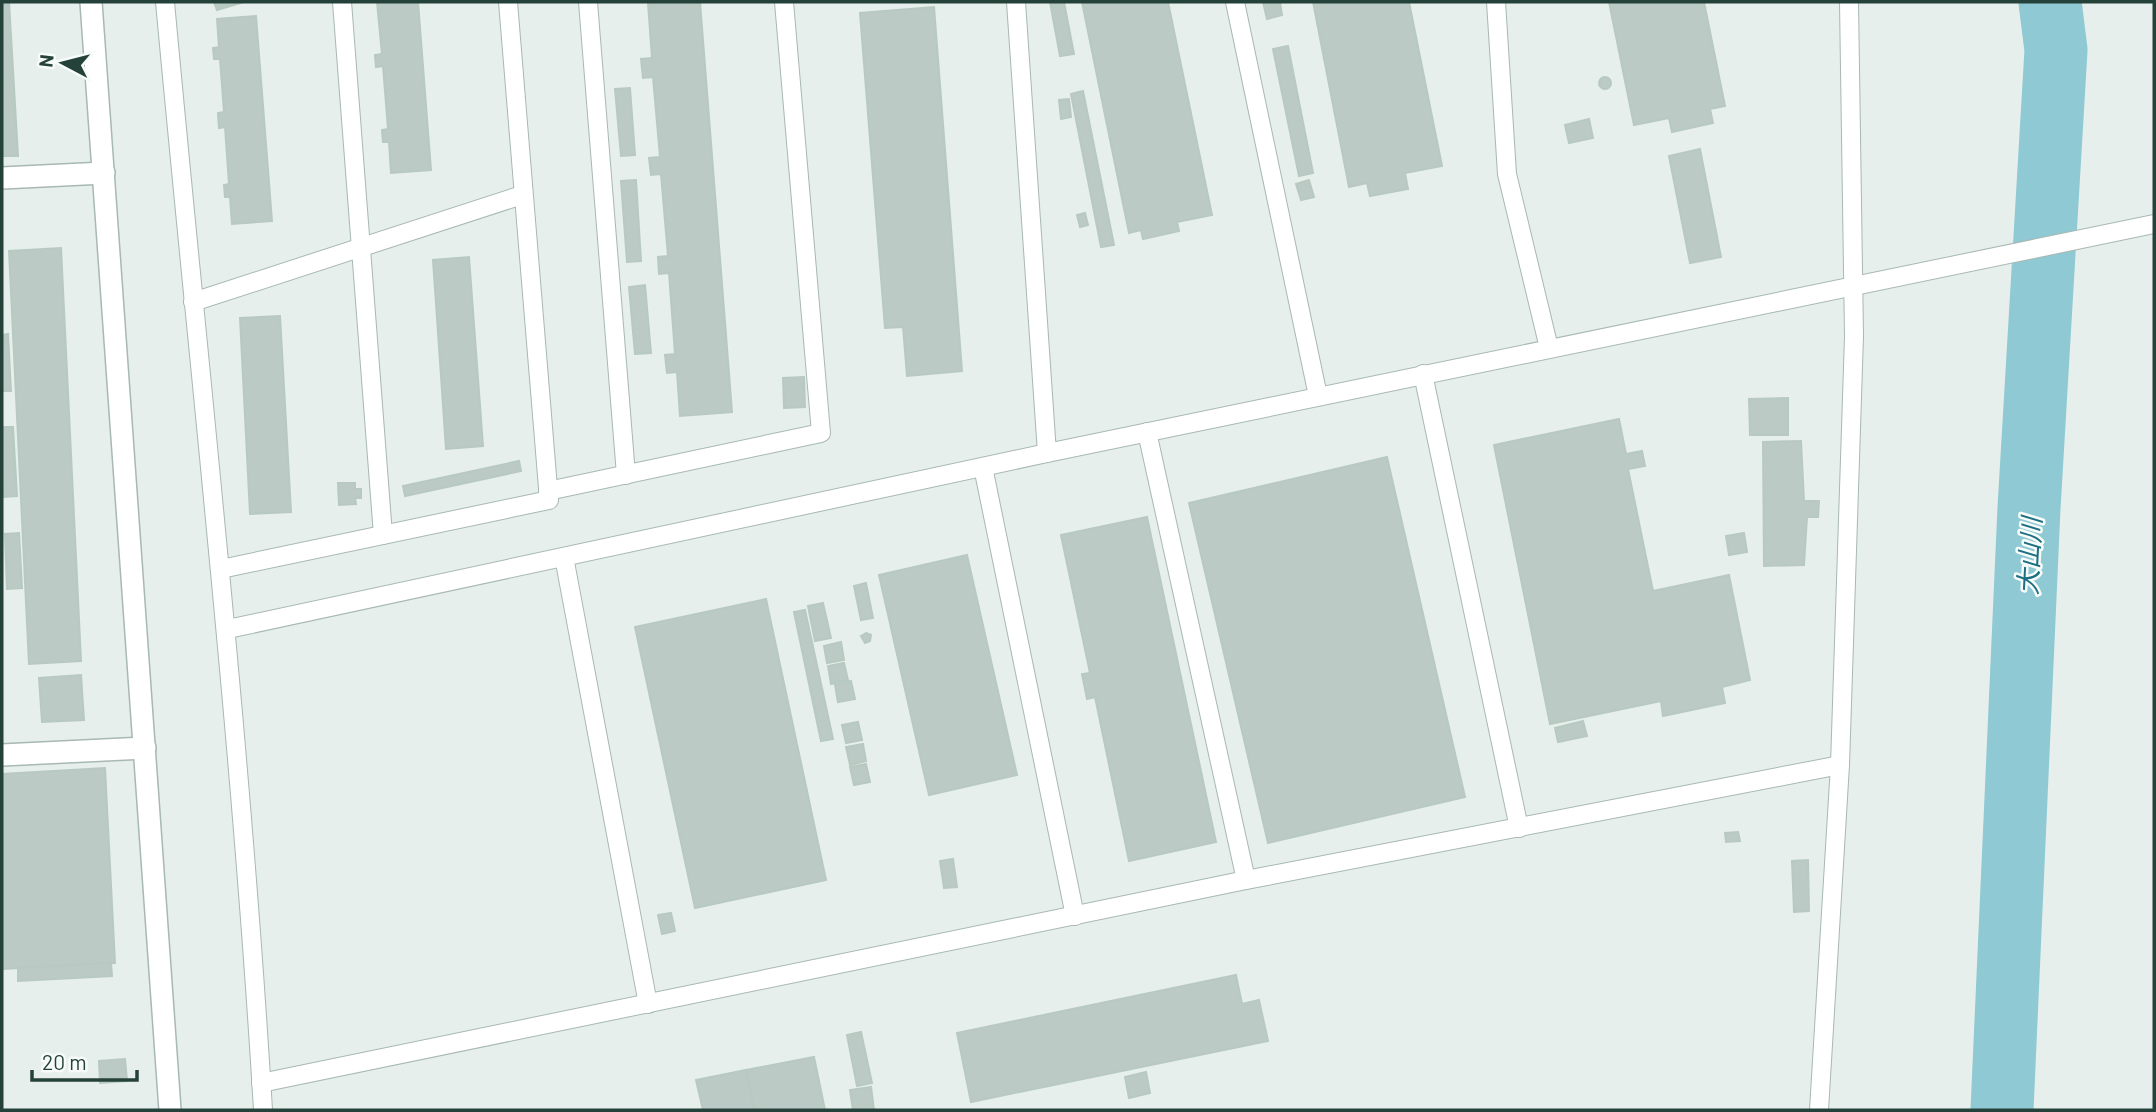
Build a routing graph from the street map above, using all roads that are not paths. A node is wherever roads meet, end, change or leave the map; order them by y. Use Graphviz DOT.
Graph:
graph roads {
  1 [pos="90,2"];
  2 [pos="165,2"];
  3 [pos="342,2"];
  4 [pos="508,2"];
  5 [pos="589,2"];
  6 [pos="784,2"];
  7 [pos="1016,2"];
  8 [pos="1235,2"];
  9 [pos="1496,2"];
  10 [pos="1849,2"];
  11 [pos="104,173"];
  12 [pos="2,178"];
  13 [pos="522,194"];
  14 [pos="2154,224"];
  15 [pos="361,247"];
  16 [pos="1855,285"];
  17 [pos="193,302"];
  18 [pos="1549,348"];
  19 [pos="1423,374"];
  20 [pos="1318,397"];
  21 [pos="1147,432"];
  22 [pos="1047,453"];
  23 [pos="983,467"];
  24 [pos="626,474"];
  25 [pos="548,491"];
  26 [pos="383,535"];
  27 [pos="564,557"];
  28 [pos="221,569"];
  29 [pos="228,629"];
  30 [pos="145,748"];
  31 [pos="2,755"];
  32 [pos="1840,765"];
  33 [pos="1519,828"];
  34 [pos="1246,880"];
  35 [pos="1075,915"];
  36 [pos="648,1004"];
  37 [pos="261,1083"];
  38 [pos="170,1110"];
  39 [pos="263,1110"];
  40 [pos="1819,1110"];
  1 -- 11 [label="street"];
  2 -- 17 [label="lane"];
  3 -- 15 [label="lane"];
  4 -- 13 [label="lane"];
  5 -- 24 [label="lane"];
  6 -- 24 [label="lane"];
  7 -- 22 [label="lane"];
  8 -- 20 [label="lane"];
  9 -- 18 [label="lane"];
  10 -- 16 [label="lane"];
  11 -- 12 [label="street"];
  11 -- 30 [label="street"];
  13 -- 15 [label="lane"];
  13 -- 25 [label="lane"];
  14 -- 16 [label="lane"];
  15 -- 17 [label="lane"];
  15 -- 26 [label="lane"];
  16 -- 18 [label="lane"];
  16 -- 32 [label="lane"];
  17 -- 28 [label="lane"];
  18 -- 19 [label="lane"];
  19 -- 20 [label="lane"];
  19 -- 33 [label="lane"];
  20 -- 21 [label="lane"];
  21 -- 22 [label="lane"];
  21 -- 34 [label="lane"];
  22 -- 23 [label="lane"];
  23 -- 27 [label="lane"];
  23 -- 35 [label="lane"];
  24 -- 25 [label="lane"];
  25 -- 26 [label="lane"];
  26 -- 28 [label="lane"];
  27 -- 29 [label="lane"];
  27 -- 36 [label="lane"];
  28 -- 29 [label="lane"];
  29 -- 37 [label="lane"];
  30 -- 31 [label="street"];
  30 -- 38 [label="street"];
  32 -- 33 [label="lane"];
  32 -- 40 [label="lane"];
  33 -- 34 [label="lane"];
  34 -- 35 [label="lane"];
  35 -- 36 [label="lane"];
  36 -- 37 [label="lane"];
  37 -- 39 [label="lane"];
}
